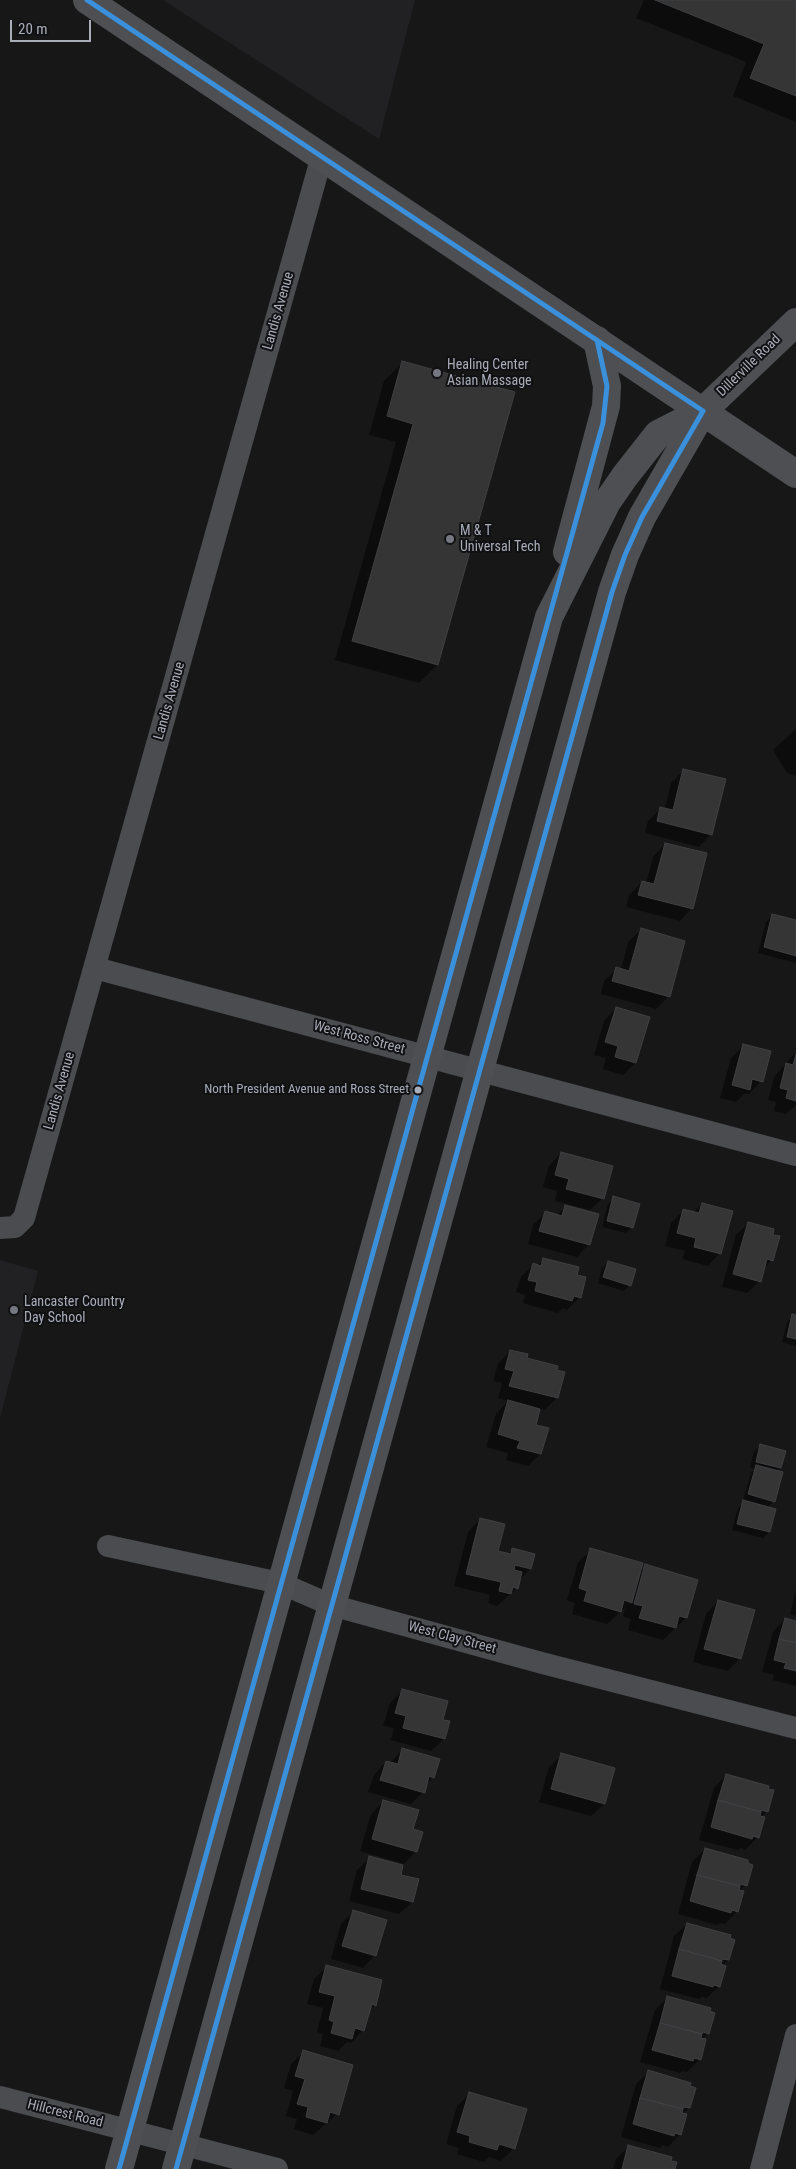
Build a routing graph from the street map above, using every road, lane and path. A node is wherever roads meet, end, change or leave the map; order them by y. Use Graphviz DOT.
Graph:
graph roads {
  1 [pos="87,0"];
  2 [pos="322,156"];
  3 [pos="796,322"];
  4 [pos="597,340"];
  5 [pos="703,411"];
  6 [pos="796,474"];
  7 [pos="549,617"];
  8 [pos="95,968"];
  9 [pos="427,1056"];
  10 [pos="479,1070"];
  11 [pos="796,1155"];
  12 [pos="0,1228"];
  13 [pos="108,1546"];
  14 [pos="280,1583"];
  15 [pos="331,1605"];
  16 [pos="796,1728"];
  17 [pos="796,2035"];
  18 [pos="0,2097"];
  19 [pos="130,2131"];
  20 [pos="179,2157"];
  21 [pos="119,2169"];
  22 [pos="276,2169"];
  23 [pos="761,2169"];
  1 -- 2 [label="main road"];
  2 -- 4 [label="main road"];
  2 -- 8 [label="street, Landis Avenue"];
  3 -- 5 [label="main road, Dillerville Road"];
  4 -- 5 [label="main road"];
  4 -- 7 [label="main road"];
  5 -- 6 [label="main road"];
  5 -- 7 [label="main road"];
  5 -- 10 [label="main road"];
  7 -- 9 [label="main road"];
  8 -- 9 [label="street, West Ross Street"];
  8 -- 12 [label="street, Landis Avenue"];
  9 -- 10 [label="street, West Ross Street"];
  9 -- 14 [label="main road"];
  10 -- 11 [label="street, West Ross Street"];
  10 -- 15 [label="main road"];
  13 -- 14 [label="street, West Clay Street"];
  14 -- 15 [label="street, West Clay Street"];
  14 -- 19 [label="main road"];
  15 -- 16 [label="street, West Clay Street"];
  15 -- 20 [label="main road"];
  17 -- 23 [label="street"];
  18 -- 19 [label="street, Hillcrest Road"];
  19 -- 20 [label="street, Hillcrest Road"];
  19 -- 21 [label="main road"];
  20 -- 22 [label="street, Hillcrest Road"];
}
